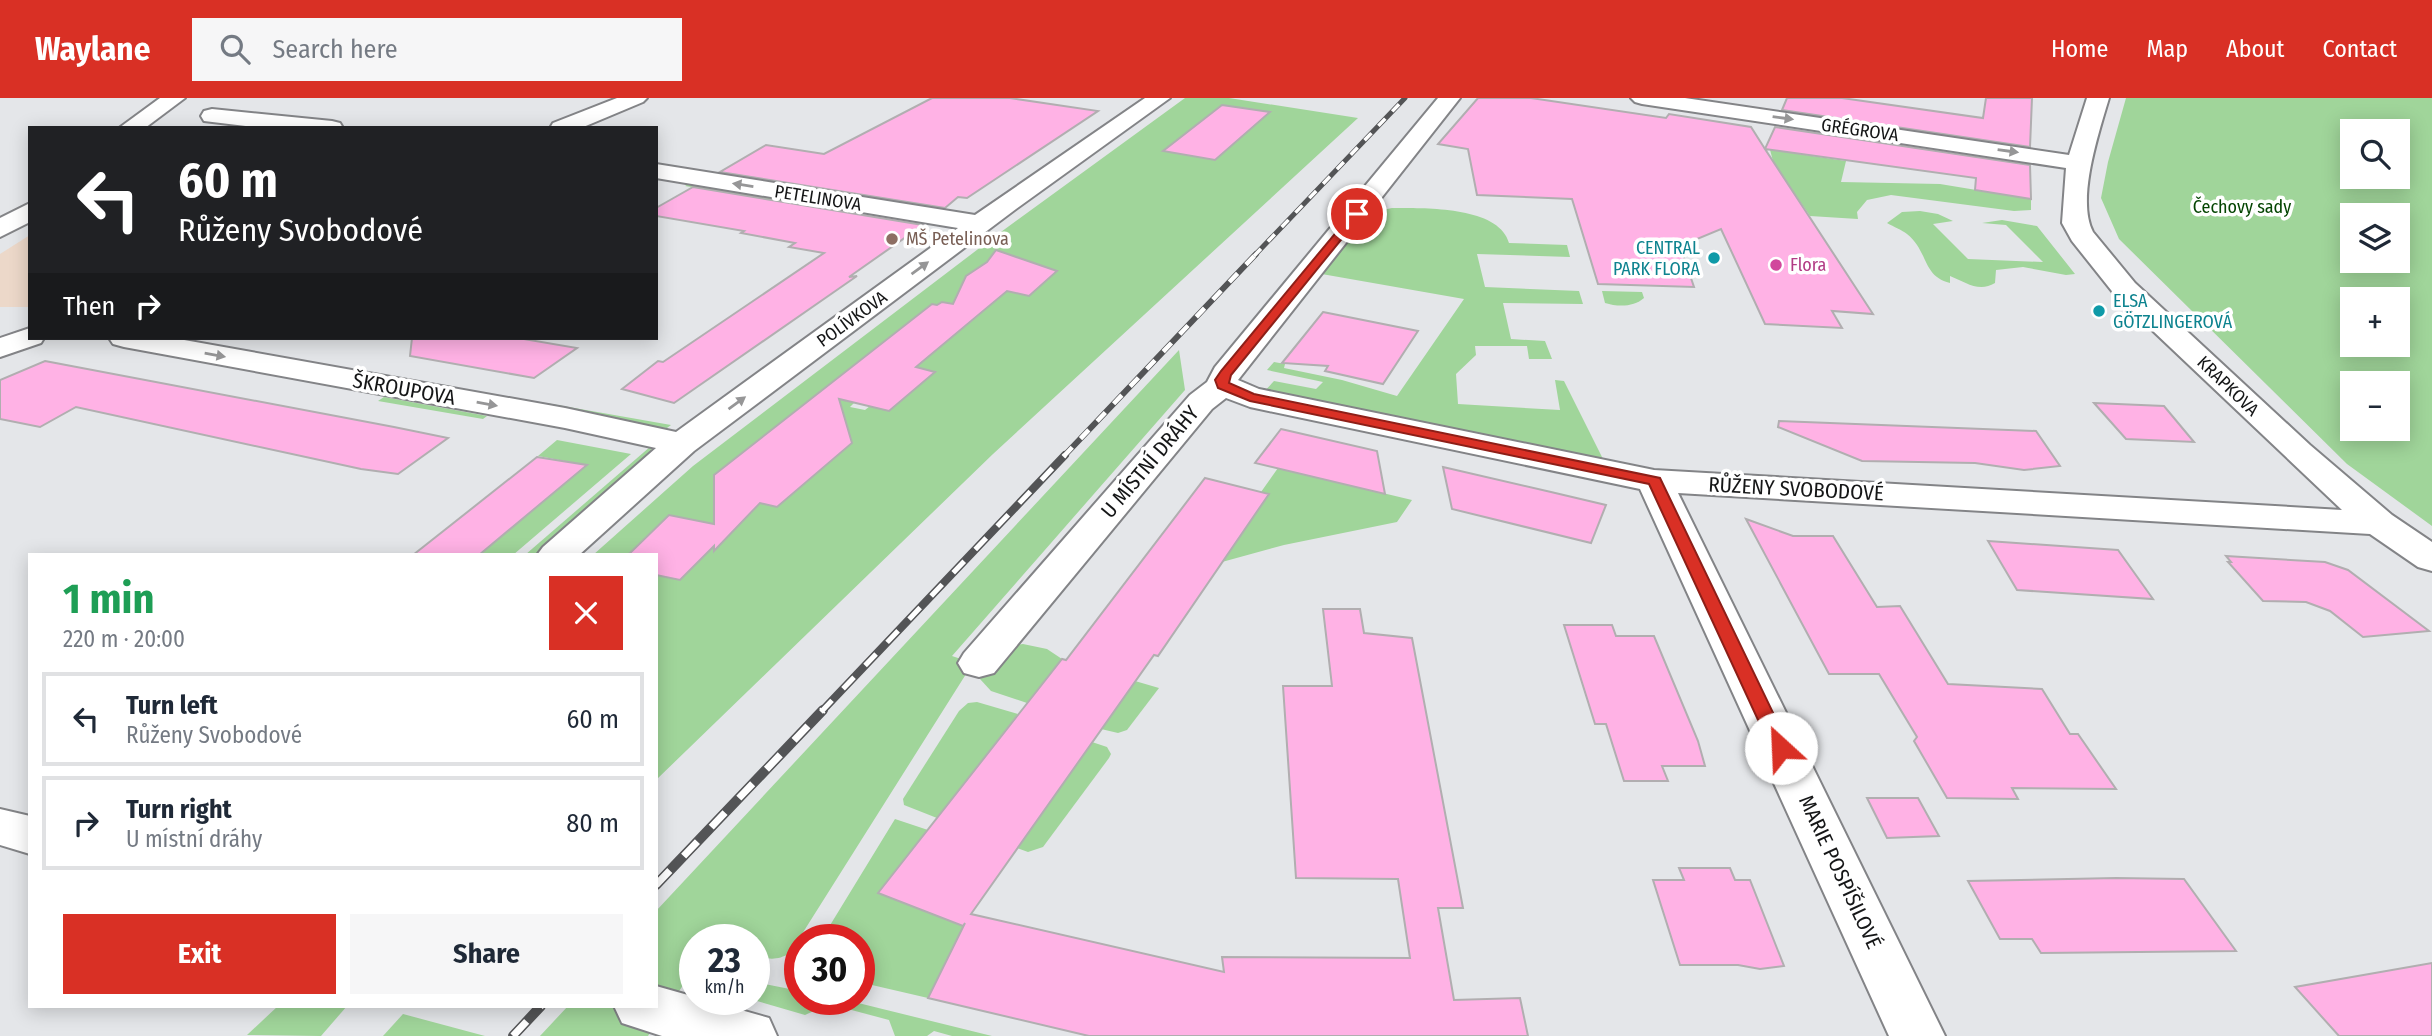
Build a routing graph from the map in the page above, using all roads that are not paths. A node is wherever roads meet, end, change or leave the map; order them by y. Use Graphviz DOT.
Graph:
graph roads {
  1 [pos="174,98"];
  2 [pos="636,98"];
  3 [pos="1160,98"];
  4 [pos="1449,98"];
  5 [pos="1642,98"];
  6 [pos="2098,98"];
  7 [pos="1748,105"];
  8 [pos="206,107"];
  9 [pos="133,126"];
  10 [pos="162,126"];
  11 [pos="320,126"];
  12 [pos="566,126"];
  13 [pos="2078,163"];
  14 [pos="658,171"];
  15 [pos="28,192"];
  16 [pos="28,212"];
  17 [pos="0,221"];
  18 [pos="980,224"];
  19 [pos="28,338"];
  20 [pos="135,340"];
  21 [pos="0,348"];
  22 [pos="1223,385"];
  23 [pos="682,444"];
  24 [pos="1639,478"];
  25 [pos="2379,523"];
  26 [pos="558,553"];
  27 [pos="2432,559"];
  28 [pos="979,663"];
  29 [pos="0,827"];
  30 [pos="28,834"];
  31 [pos="653,1010"];
  32 [pos="749,1036"];
  33 [pos="1917,1036"];
  1 -- 9 [label="street"];
  2 -- 12 [label="street"];
  3 -- 18 [label="street, POLÍVKOVA"];
  4 -- 22 [label="street, U MÍSTNÍ DRÁHY"];
  5 -- 7 [label="street, GRÉGROVA"];
  6 -- 13 [label="street, KRAPKOVA"];
  7 -- 13 [label="street, GRÉGROVA, one-way"];
  8 -- 10 [label="street"];
  8 -- 11 [label="street"];
  13 -- 25 [label="street, KRAPKOVA"];
  18 -- 14 [label="street, PETELINOVA, one-way"];
  15 -- 17 [label="street"];
  16 -- 17 [label="street"];
  23 -- 18 [label="street, POLÍVKOVA, one-way"];
  19 -- 21 [label="street"];
  20 -- 23 [label="street, ŠKROUPOVA, one-way"];
  22 -- 24 [label="street, RŮŽENY SVOBODOVÉ"];
  22 -- 28 [label="street, U MÍSTNÍ DRÁHY"];
  23 -- 26 [label="street, POLÍVKOVA"];
  24 -- 25 [label="street, RŮŽENY SVOBODOVÉ"];
  24 -- 33 [label="street, MARIE POSPÍŠILOVÉ"];
  25 -- 27 [label="street, KRAPKOVA"];
  29 -- 30 [label="street"];
  31 -- 32 [label="street"];
}
